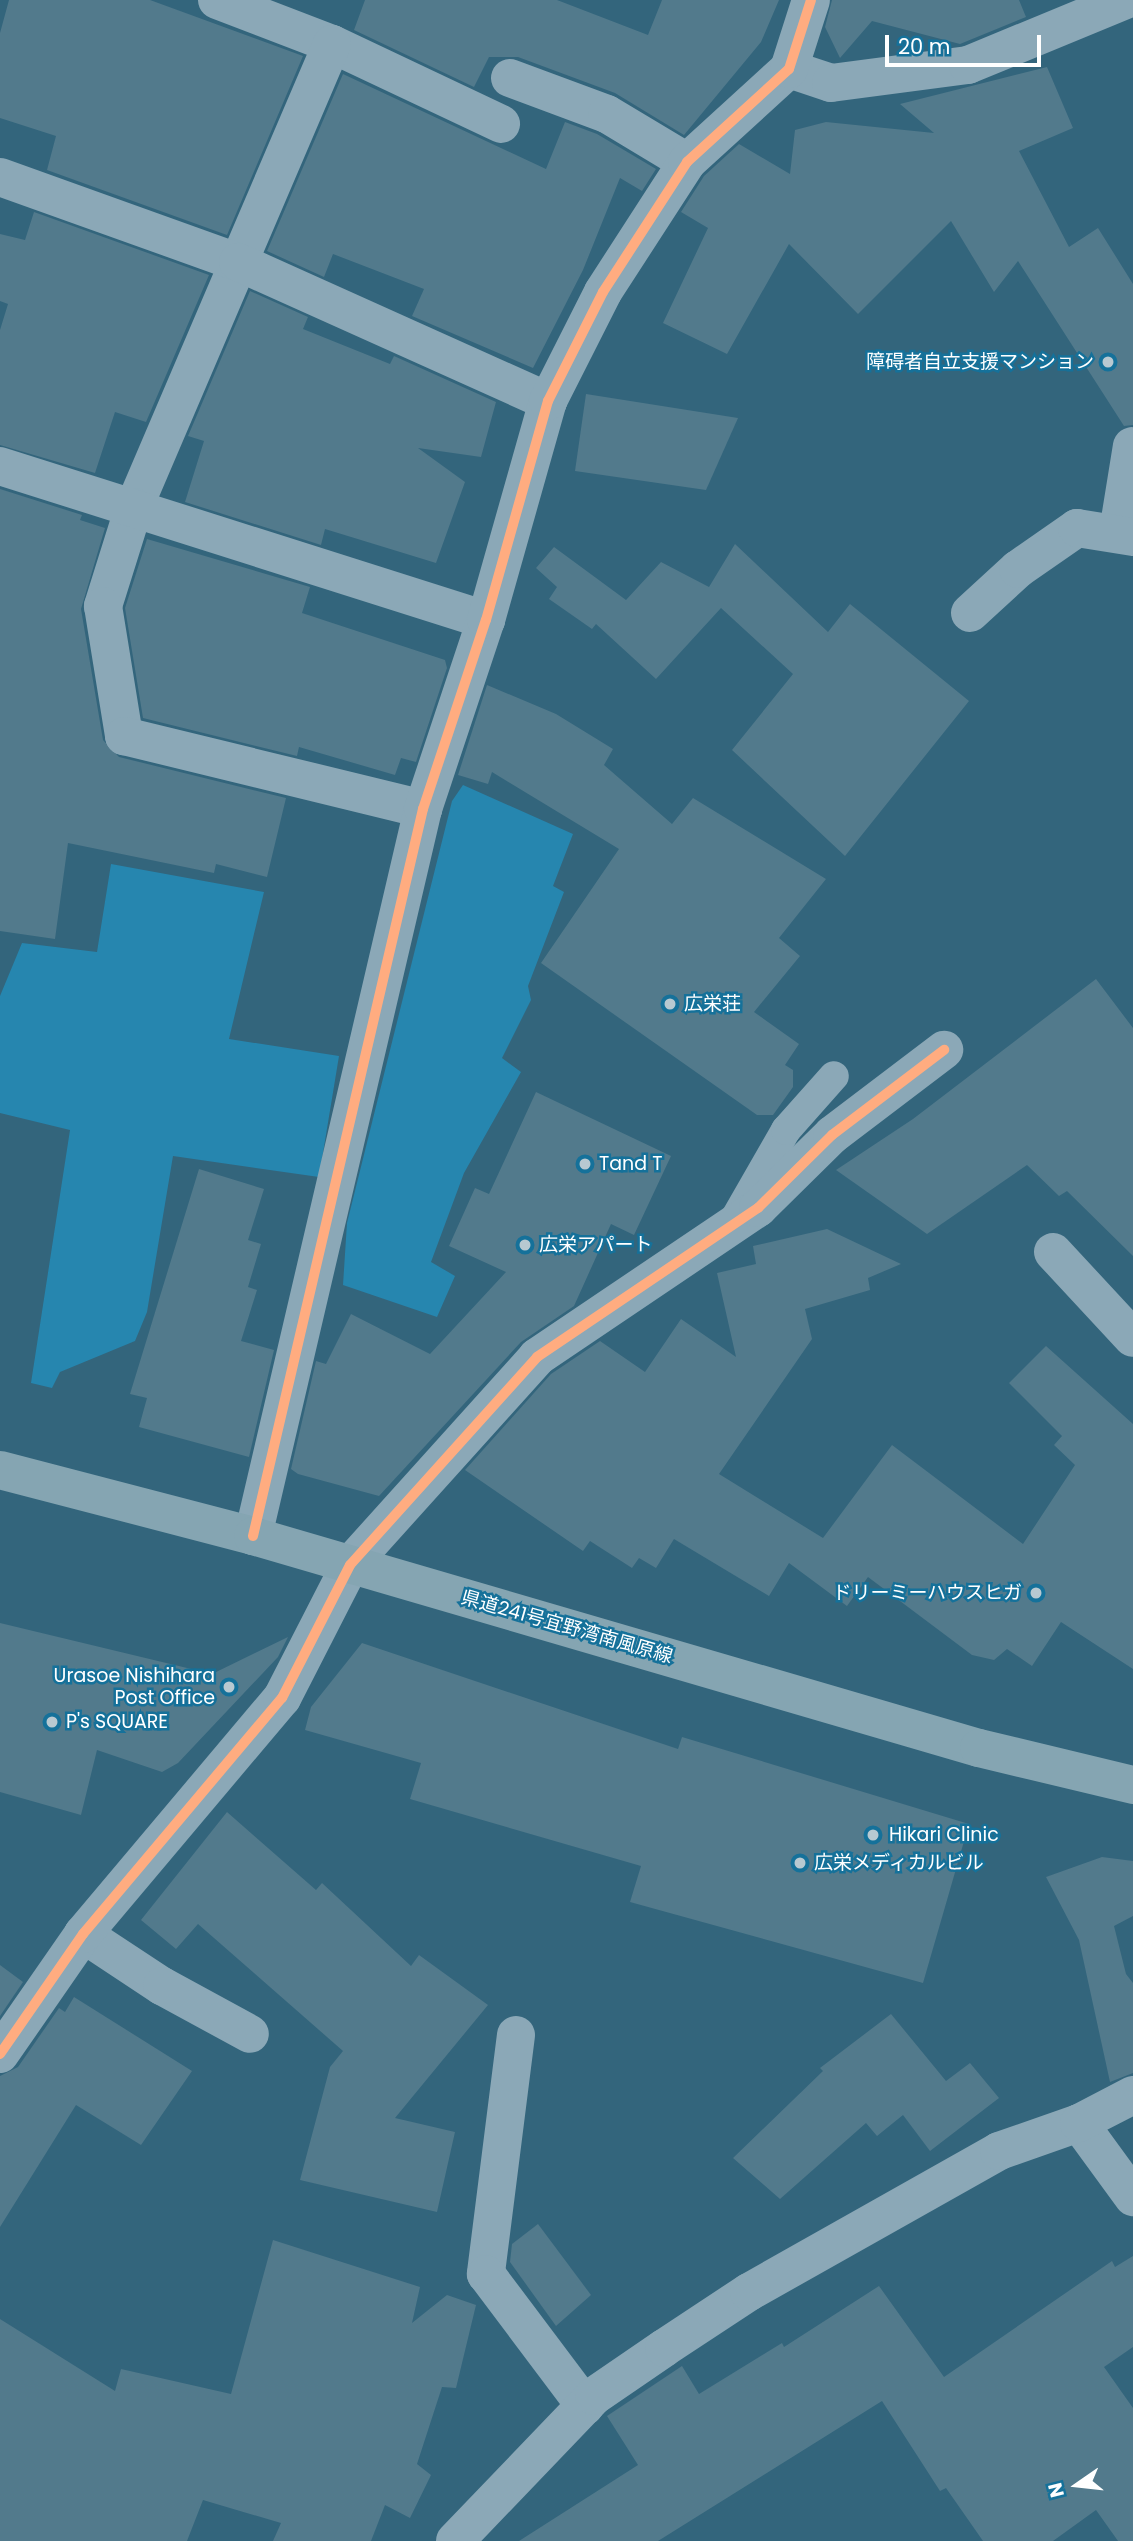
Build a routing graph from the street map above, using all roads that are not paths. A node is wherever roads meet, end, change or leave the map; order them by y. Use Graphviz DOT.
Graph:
graph roads {
  1 [pos="217,0"];
  2 [pos="811,0"];
  3 [pos="1126,0"];
  4 [pos="332,44"];
  5 [pos="789,69"];
  6 [pos="510,78"];
  7 [pos="501,124"];
  8 [pos="687,162"];
  9 [pos="0,177"];
  10 [pos="238,262"];
  11 [pos="548,401"];
  12 [pos="1132,446"];
  13 [pos="0,466"];
  14 [pos="134,507"];
  15 [pos="1126,535"];
  16 [pos="970,613"];
  17 [pos="486,620"];
  18 [pos="423,809"];
  19 [pos="944,1051"];
  20 [pos="834,1076"];
  21 [pos="729,1228"];
  22 [pos="1053,1252"];
  23 [pos="1133,1338"];
  24 [pos="0,1470"];
  25 [pos="253,1536"];
  26 [pos="350,1565"];
  27 [pos="1133,1784"];
  28 [pos="83,1934"];
  29 [pos="250,2034"];
  30 [pos="516,2035"];
  31 [pos="0,2054"];
  32 [pos="1133,2095"];
  33 [pos="1079,2123"];
  34 [pos="1133,2197"];
  35 [pos="585,2406"];
  36 [pos="455,2541"];
  1 -- 4 [label="street"];
  2 -- 5 [label="street"];
  3 -- 5 [label="street"];
  4 -- 7 [label="street"];
  4 -- 10 [label="street"];
  5 -- 8 [label="street"];
  6 -- 8 [label="street"];
  8 -- 11 [label="street"];
  9 -- 10 [label="street"];
  10 -- 11 [label="street"];
  10 -- 14 [label="street"];
  11 -- 17 [label="street"];
  12 -- 15 [label="street"];
  13 -- 14 [label="street"];
  14 -- 17 [label="street"];
  14 -- 18 [label="street"];
  15 -- 16 [label="street"];
  17 -- 18 [label="street"];
  18 -- 25 [label="street"];
  19 -- 21 [label="street"];
  20 -- 21 [label="lane"];
  21 -- 26 [label="street"];
  22 -- 23 [label="street"];
  24 -- 25 [label="main road, 県道241号宜野湾南風原線"];
  25 -- 26 [label="main road, 県道241号宜野湾南風原線"];
  26 -- 27 [label="main road, 県道241号宜野湾南風原線"];
  26 -- 28 [label="street"];
  28 -- 29 [label="street"];
  28 -- 31 [label="street"];
  30 -- 35 [label="street"];
  32 -- 33 [label="street"];
  33 -- 34 [label="street"];
  33 -- 35 [label="street"];
  35 -- 36 [label="street"];
}
